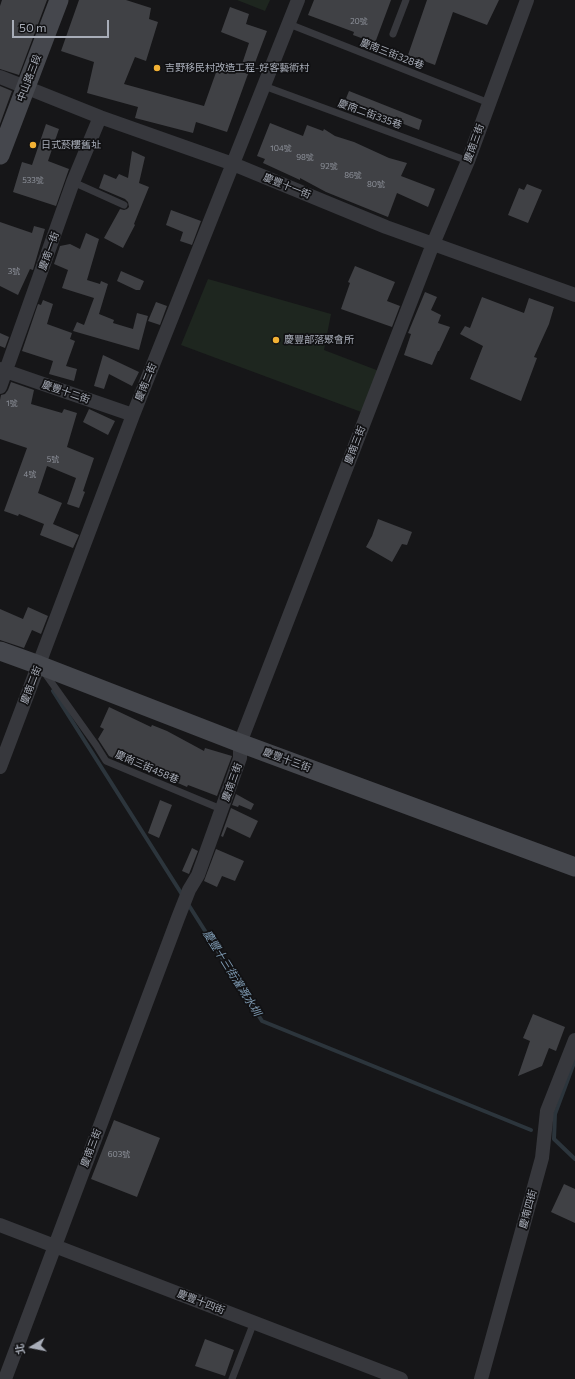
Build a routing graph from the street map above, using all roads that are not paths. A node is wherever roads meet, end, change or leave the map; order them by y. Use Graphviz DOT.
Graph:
graph roads {
  1 [pos="59,0"];
  2 [pos="298,0"];
  3 [pos="406,0"];
  4 [pos="527,0"];
  5 [pos="289,24"];
  6 [pos="393,34"];
  7 [pos="0,77"];
  8 [pos="26,86"];
  9 [pos="264,86"];
  10 [pos="489,103"];
  11 [pos="100,117"];
  12 [pos="0,155"];
  13 [pos="468,161"];
  14 [pos="233,164"];
  15 [pos="73,182"];
  16 [pos="124,205"];
  17 [pos="433,244"];
  18 [pos="575,295"];
  19 [pos="3,370"];
  20 [pos="0,387"];
  21 [pos="133,415"];
  22 [pos="0,651"];
  23 [pos="39,665"];
  24 [pos="240,743"];
  25 [pos="0,767"];
  26 [pos="221,809"];
  27 [pos="575,867"];
  28 [pos="575,1040"];
  29 [pos="0,1225"];
  30 [pos="54,1246"];
  31 [pos="254,1322"];
  32 [pos="5,1379"];
  33 [pos="232,1379"];
  34 [pos="401,1379"];
  35 [pos="480,1379"];
  1 -- 8 [label="street, 中山路三段"];
  2 -- 5 [label="street, 慶南二街"];
  3 -- 6 [label="lane"];
  4 -- 10 [label="street, 慶南三街"];
  5 -- 9 [label="street, 慶南二街"];
  5 -- 10 [label="lane, 慶南三街328巷"];
  7 -- 8 [label="street, 慶豐十一街"];
  8 -- 11 [label="street, 慶豐十一街"];
  8 -- 12 [label="street, 中山路三段"];
  9 -- 13 [label="lane, 慶南二街335巷"];
  9 -- 14 [label="street, 慶南二街"];
  10 -- 13 [label="street, 慶南三街"];
  11 -- 14 [label="street, 慶豐十一街"];
  11 -- 15 [label="street, 慶南一街"];
  13 -- 17 [label="street, 慶南三街"];
  14 -- 17 [label="street, 慶豐十一街"];
  14 -- 21 [label="street, 慶南二街"];
  15 -- 16 [label="lane"];
  15 -- 19 [label="street, 慶南一街"];
  17 -- 18 [label="street, 慶豐十一街"];
  17 -- 24 [label="street, 慶南三街"];
  19 -- 20 [label="street, 慶南一街"];
  19 -- 21 [label="street, 慶豐十二街"];
  21 -- 23 [label="street, 慶南二街"];
  22 -- 23 [label="street, 慶豐十三街"];
  23 -- 24 [label="street, 慶豐十三街"];
  23 -- 25 [label="street, 慶南二街"];
  23 -- 26 [label="lane, 慶南三街458巷"];
  24 -- 26 [label="street, 慶南三街"];
  24 -- 27 [label="street, 慶豐十三街"];
  26 -- 30 [label="street, 慶南三街"];
  28 -- 35 [label="street, 慶南四街"];
  29 -- 30 [label="street, 慶豐十四街"];
  30 -- 31 [label="street, 慶豐十四街"];
  30 -- 32 [label="street, 慶南三街"];
  31 -- 33 [label="lane"];
  31 -- 34 [label="street, 慶豐十四街"];
}
